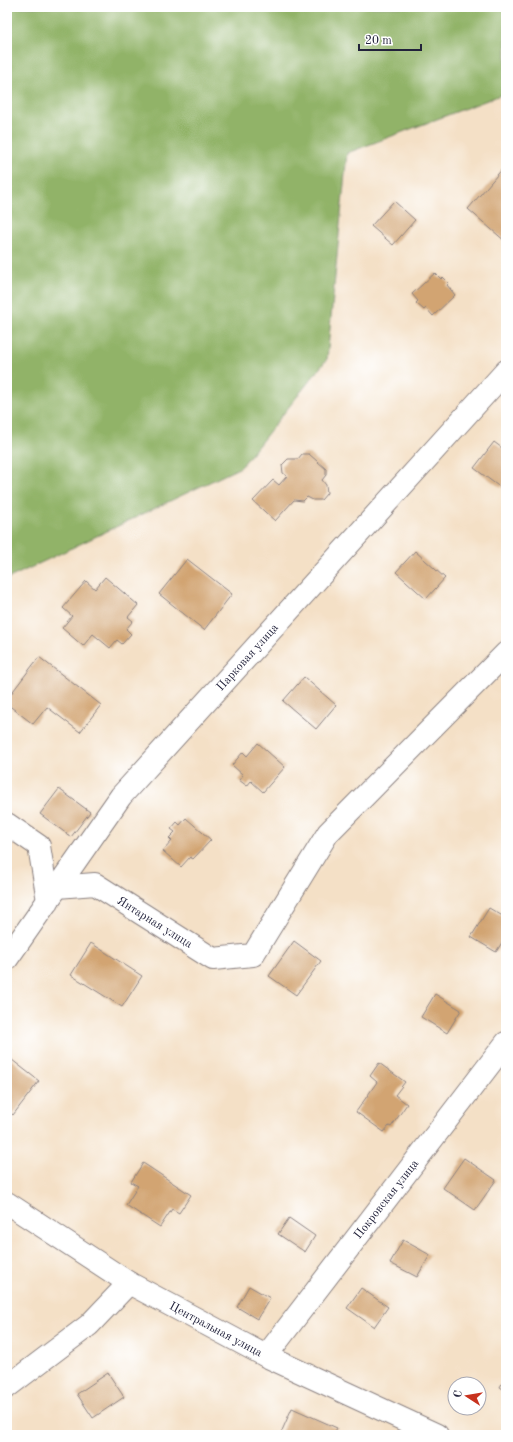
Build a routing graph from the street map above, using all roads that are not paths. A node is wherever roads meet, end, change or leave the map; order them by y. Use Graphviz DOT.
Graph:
graph roads {
  1 [pos="506,371"];
  2 [pos="506,654"];
  3 [pos="7,824"];
  4 [pos="52,894"];
  5 [pos="7,959"];
  6 [pos="506,1043"];
  7 [pos="7,1203"];
  8 [pos="129,1284"];
  9 [pos="266,1356"];
  10 [pos="7,1387"];
  11 [pos="428,1434"];
  1 -- 4 [label="street, Парковая улица"];
  2 -- 4 [label="street, Янтарная улица"];
  3 -- 4 [label="street"];
  4 -- 5 [label="street, Парковая улица"];
  6 -- 9 [label="street, Покровская улица"];
  7 -- 8 [label="street, Центральная улица"];
  8 -- 9 [label="street, Центральная улица"];
  8 -- 10 [label="street"];
  9 -- 11 [label="street, Центральная улица"];
}
